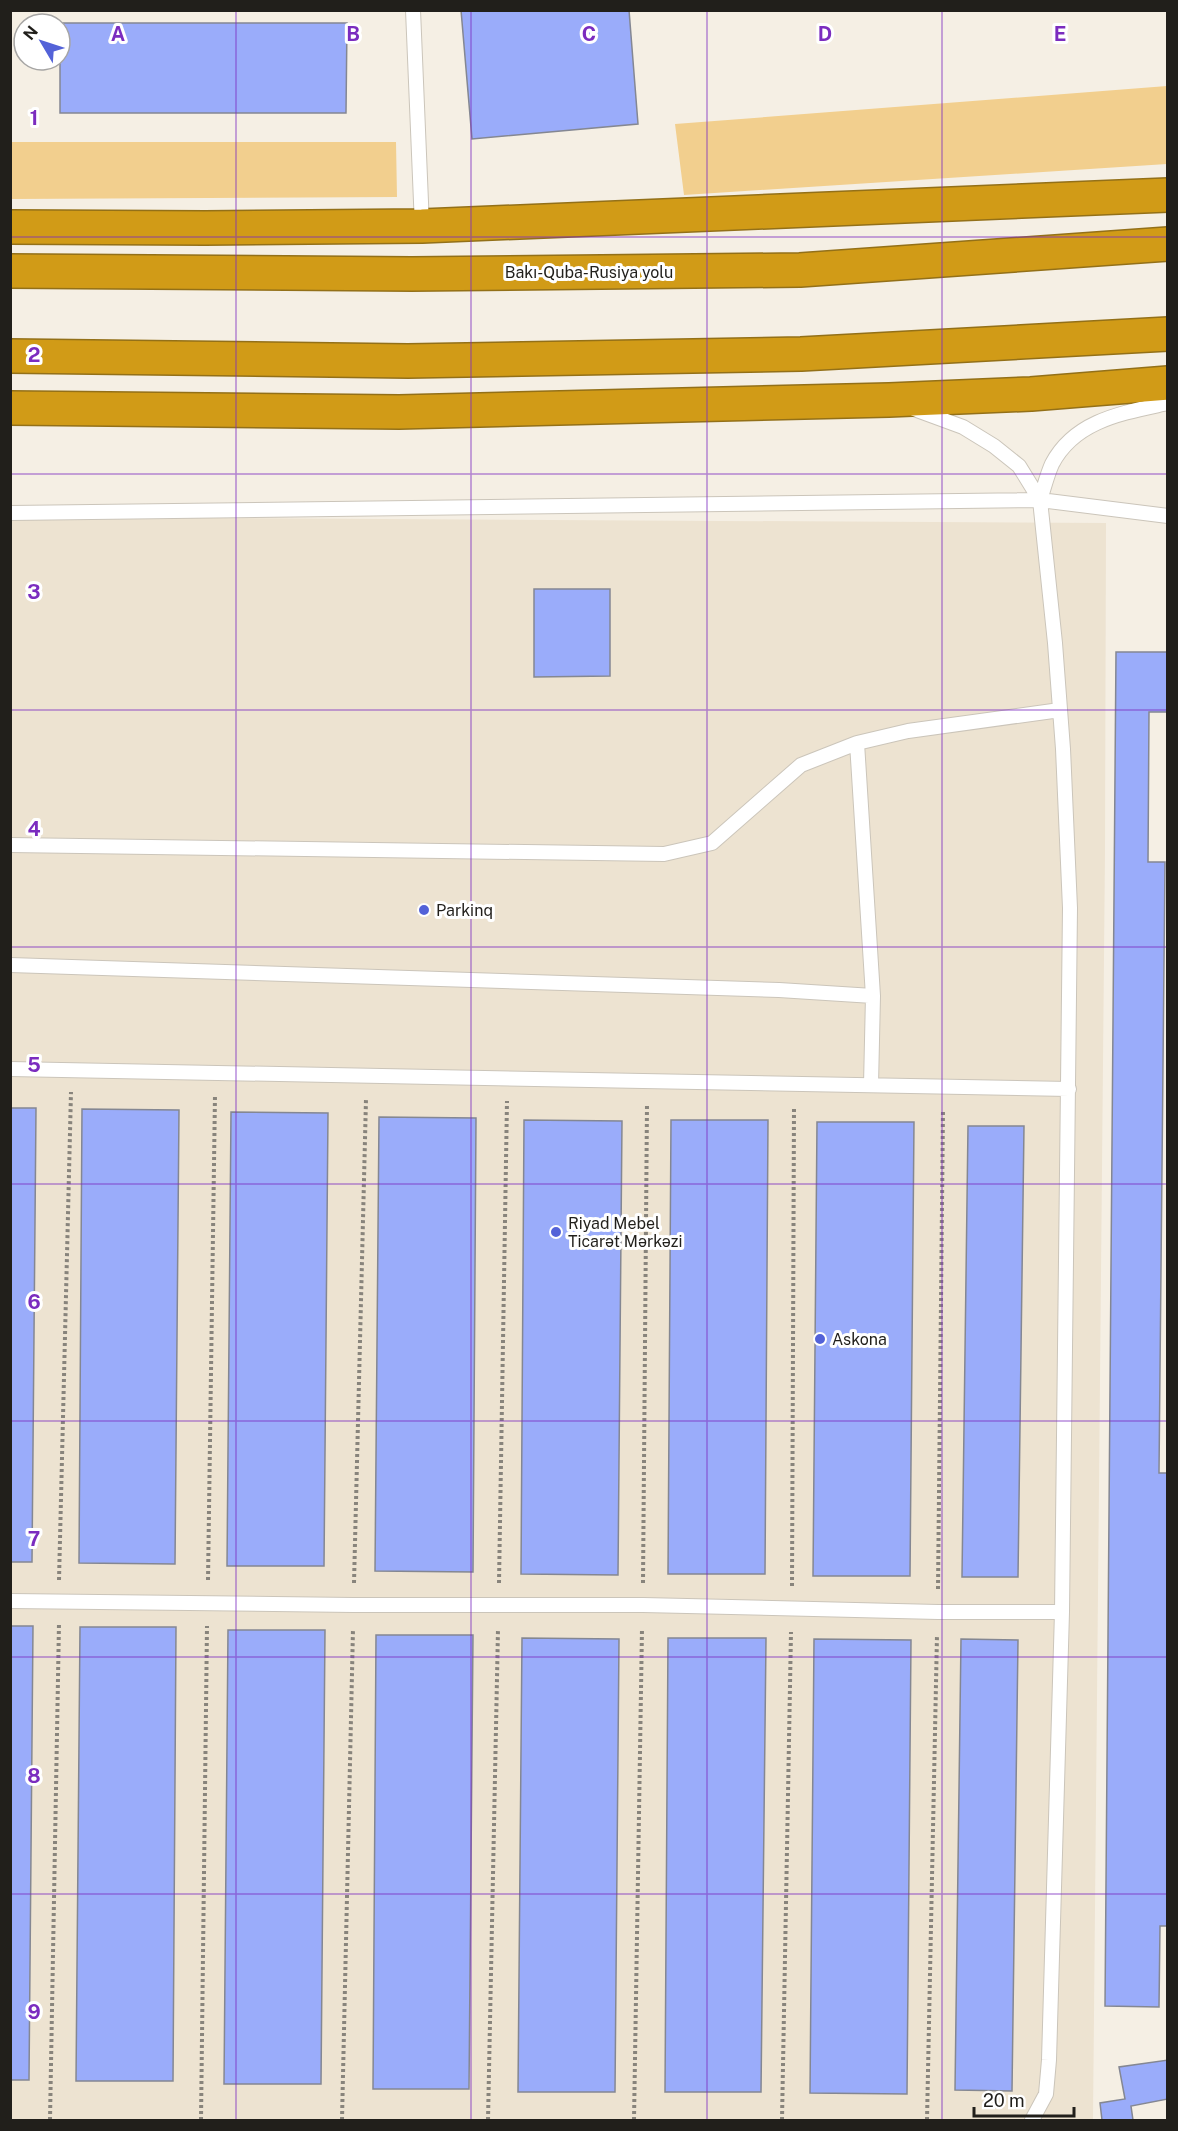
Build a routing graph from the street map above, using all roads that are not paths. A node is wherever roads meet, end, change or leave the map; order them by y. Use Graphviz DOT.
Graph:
graph roads {
  1 [pos="413,10"];
  2 [pos="1167,195"];
  3 [pos="422,226"];
  4 [pos="10,227"];
  5 [pos="1167,244"];
  6 [pos="10,271"];
  7 [pos="1167,334"];
  8 [pos="10,356"];
  9 [pos="1167,383"];
  10 [pos="889,400"];
  11 [pos="1167,402"];
  12 [pos="10,408"];
  13 [pos="1041,500"];
  14 [pos="10,513"];
  15 [pos="1167,516"];
  16 [pos="1060,710"];
  17 [pos="857,743"];
  18 [pos="10,845"];
  19 [pos="10,964"];
  20 [pos="873,996"];
  21 [pos="10,1069"];
  22 [pos="871,1085"];
  23 [pos="1069,1089"];
  24 [pos="10,1601"];
  25 [pos="1062,1612"];
  26 [pos="1032,2121"];
  1 -- 3 [label="lane"];
  2 -- 3 [label="highway"];
  3 -- 4 [label="highway"];
  5 -- 6 [label="highway, Bakı-Quba-Rusiya yolu"];
  7 -- 8 [label="highway"];
  9 -- 10 [label="highway"];
  10 -- 12 [label="highway"];
  10 -- 13 [label="lane"];
  11 -- 13 [label="lane"];
  13 -- 14 [label="lane"];
  13 -- 15 [label="lane"];
  13 -- 16 [label="lane"];
  16 -- 17 [label="lane"];
  16 -- 23 [label="lane"];
  17 -- 18 [label="lane"];
  17 -- 20 [label="lane"];
  19 -- 20 [label="lane"];
  20 -- 22 [label="lane"];
  21 -- 22 [label="lane"];
  22 -- 23 [label="lane"];
  23 -- 25 [label="lane"];
  24 -- 25 [label="lane"];
  25 -- 26 [label="lane"];
}
